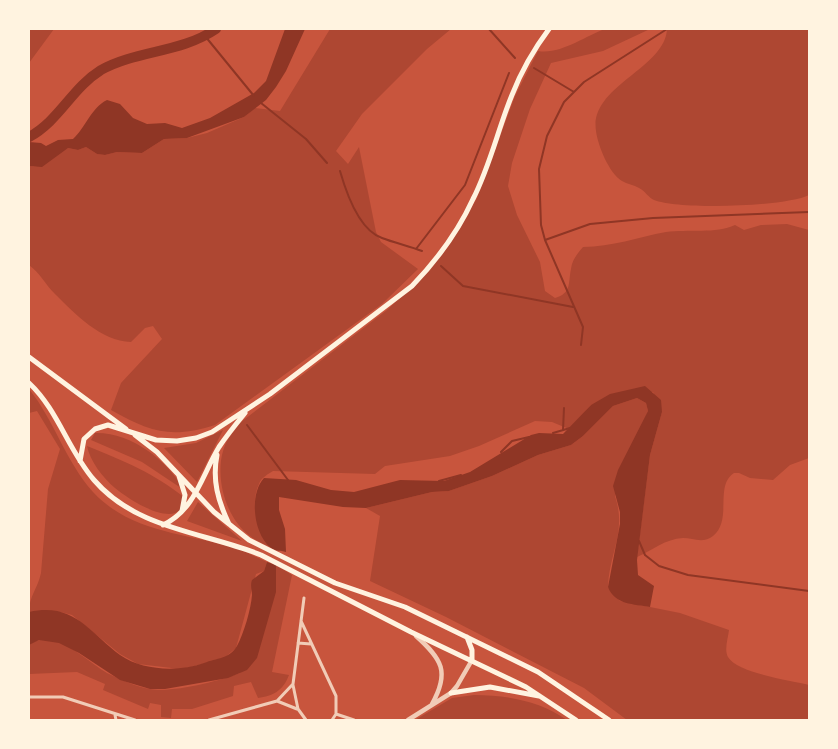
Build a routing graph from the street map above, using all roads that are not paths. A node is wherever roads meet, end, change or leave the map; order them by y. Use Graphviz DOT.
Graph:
graph roads {
  1 [pos="549,29"];
  2 [pos="29,357"];
  3 [pos="29,383"];
  4 [pos="249,408"];
  5 [pos="130,432"];
  6 [pos="219,448"];
  7 [pos="80,461"];
  8 [pos="178,472"];
  9 [pos="195,493"];
  10 [pos="181,514"];
  11 [pos="163,525"];
  12 [pos="230,526"];
  13 [pos="304,598"];
  14 [pos="301,621"];
  15 [pos="411,632"];
  16 [pos="467,637"];
  17 [pos="298,643"];
  18 [pos="312,644"];
  19 [pos="472,660"];
  20 [pos="293,684"];
  21 [pos="451,693"];
  22 [pos="29,697"];
  23 [pos="545,698"];
  24 [pos="277,701"];
  25 [pos="432,704"];
  26 [pos="298,709"];
  27 [pos="336,714"];
  28 [pos="115,715"];
  29 [pos="116,720"];
  30 [pos="135,720"];
  31 [pos="208,720"];
  32 [pos="306,720"];
  33 [pos="332,720"];
  34 [pos="354,720"];
  35 [pos="408,720"];
  36 [pos="576,720"];
  37 [pos="609,720"];
  1 -- 4 [label="main road"];
  2 -- 5 [label="main road"];
  3 -- 7 [label="main road"];
  4 -- 5 [label="main road"];
  4 -- 6 [label="main road"];
  5 -- 7 [label="main road"];
  5 -- 8 [label="main road"];
  6 -- 9 [label="main road"];
  6 -- 12 [label="main road"];
  7 -- 11 [label="main road"];
  8 -- 9 [label="main road"];
  8 -- 10 [label="main road"];
  9 -- 10 [label="main road"];
  9 -- 12 [label="main road"];
  10 -- 11 [label="main road"];
  11 -- 15 [label="main road"];
  12 -- 16 [label="main road"];
  13 -- 14 [label="street"];
  14 -- 17 [label="street"];
  14 -- 18 [label="street"];
  15 -- 19 [label="main road"];
  15 -- 25 [label="street"];
  16 -- 19 [label="main road"];
  16 -- 37 [label="main road"];
  17 -- 18 [label="street"];
  17 -- 20 [label="street"];
  18 -- 27 [label="street"];
  19 -- 21 [label="street"];
  19 -- 23 [label="main road"];
  20 -- 24 [label="street"];
  20 -- 26 [label="street"];
  21 -- 23 [label="main road"];
  21 -- 25 [label="street"];
  22 -- 28 [label="street"];
  23 -- 36 [label="main road"];
  24 -- 26 [label="street"];
  24 -- 31 [label="street"];
  25 -- 35 [label="street"];
  26 -- 32 [label="street"];
  27 -- 33 [label="street"];
  27 -- 34 [label="street"];
  28 -- 29 [label="street"];
  28 -- 30 [label="street"];
}
